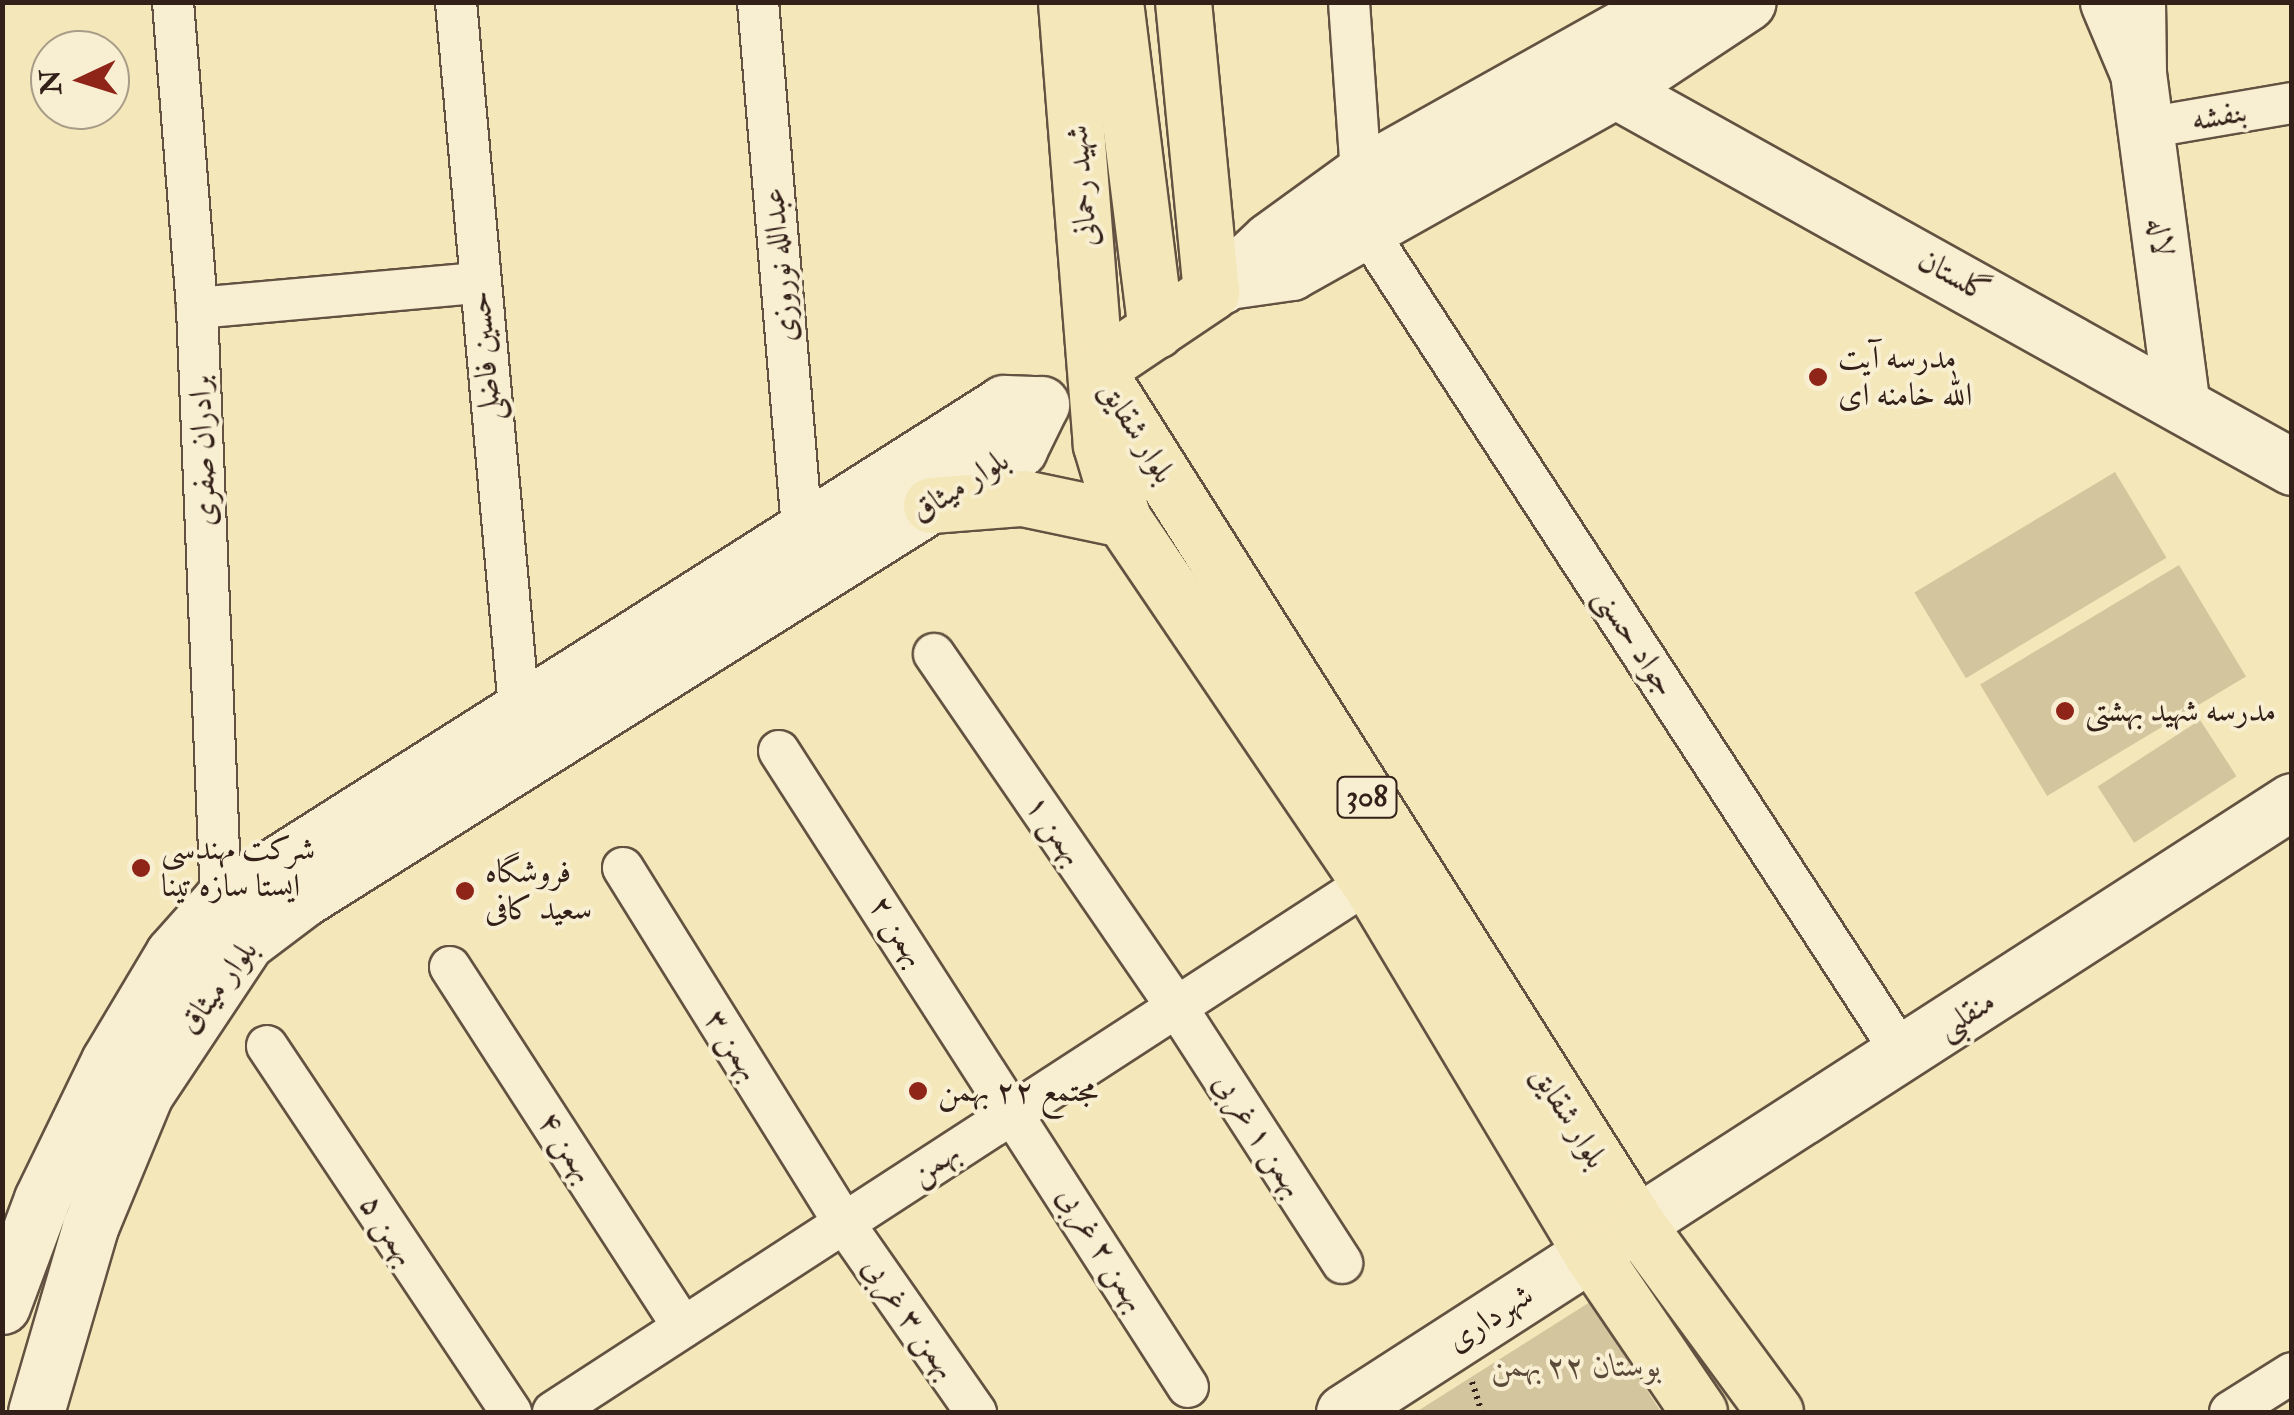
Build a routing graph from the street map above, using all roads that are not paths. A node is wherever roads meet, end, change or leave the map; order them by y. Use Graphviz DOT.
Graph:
graph roads {
  1 [pos="174,2"];
  2 [pos="456,2"];
  3 [pos="758,2"];
  4 [pos="1066,2"];
  5 [pos="1114,2"];
  6 [pos="1183,2"];
  7 [pos="1349,2"];
  8 [pos="1748,2"];
  9 [pos="2108,2"];
  10 [pos="2137,2"];
  11 [pos="1668,15"];
  12 [pos="2138,73"];
  13 [pos="1615,90"];
  14 [pos="2292,103"];
  15 [pos="2146,128"];
  16 [pos="1361,174"];
  17 [pos="1365,228"];
  18 [pos="478,283"];
  19 [pos="1220,286"];
  20 [pos="197,308"];
  21 [pos="1156,330"];
  22 [pos="1097,369"];
  23 [pos="2181,401"];
  24 [pos="1041,404"];
  25 [pos="2292,467"];
  26 [pos="931,505"];
  27 [pos="1123,520"];
  28 [pos="802,528"];
  29 [pos="934,654"];
  30 [pos="519,708"];
  31 [pos="779,751"];
  32 [pos="2292,801"];
  33 [pos="623,868"];
  34 [pos="1368,882"];
  35 [pos="221,900"];
  36 [pos="450,967"];
  37 [pos="1176,1006"];
  38 [pos="268,1046"];
  39 [pos="1904,1056"];
  40 [pos="1016,1111"];
  41 [pos="844,1222"];
  42 [pos="1638,1224"];
  43 [pos="1591,1253"];
  44 [pos="1342,1263"];
  45 [pos="2,1306"];
  46 [pos="683,1326"];
  47 [pos="2292,1373"];
  48 [pos="1188,1387"];
  49 [pos="36,1412"];
  50 [pos="511,1412"];
  51 [pos="553,1412"];
  52 [pos="976,1412"];
  53 [pos="1344,1412"];
  54 [pos="1700,1412"];
  55 [pos="1775,1412"];
  56 [pos="2230,1412"];
  1 -- 20 [label="street, برادران صفری"];
  2 -- 18 [label="street, حسین فاضلی"];
  3 -- 28 [label="street, عبدالله نوروزی"];
  4 -- 22 [label="main road, شهید رحمانی / 308"];
  5 -- 21 [label="main road, شهید رحمانی"];
  6 -- 19 [label="main road"];
  7 -- 16 [label="street"];
  8 -- 11 [label="main road"];
  9 -- 12 [label="main road"];
  10 -- 12 [label="main road"];
  11 -- 13 [label="main road"];
  11 -- 16 [label="main road"];
  12 -- 15 [label="main road, لاله"];
  13 -- 17 [label="main road"];
  13 -- 23 [label="main road, گلستان"];
  14 -- 15 [label="street, بنفشه"];
  15 -- 23 [label="main road, لاله"];
  16 -- 17 [label="street"];
  16 -- 19 [label="main road"];
  17 -- 19 [label="main road"];
  17 -- 39 [label="street, جواد حسنی"];
  18 -- 20 [label="street"];
  18 -- 30 [label="street, حسین فاضلی"];
  19 -- 21 [label="main road"];
  20 -- 35 [label="street, برادران صفری"];
  21 -- 22 [label="main road"];
  22 -- 24 [label="main road"];
  22 -- 27 [label="main road, بلوار شقایق / 308"];
  22 -- 42 [label="main road, بلوار شقایق / 308"];
  23 -- 25 [label="main road, گلستان"];
  24 -- 26 [label="main road, بلوار میثاق"];
  24 -- 28 [label="main road, بلوار میثاق"];
  26 -- 27 [label="main road"];
  26 -- 49 [label="main road, بلوار میثاق"];
  27 -- 34 [label="main road, بلوار شقایق / 308"];
  28 -- 30 [label="main road, بلوار میثاق"];
  29 -- 37 [label="street, بهمن ۱"];
  30 -- 35 [label="main road, بلوار میثاق"];
  31 -- 40 [label="street, بهمن ۲"];
  32 -- 39 [label="main road, منقلبی"];
  33 -- 41 [label="street, بهمن ۳"];
  34 -- 37 [label="street, بهمن"];
  34 -- 43 [label="main road, بلوار شقایق / 308"];
  35 -- 45 [label="main road, بلوار میثاق"];
  36 -- 46 [label="street, بهمن ۴"];
  37 -- 40 [label="street, بهمن"];
  37 -- 44 [label="street, بهمن ۱ غربی"];
  38 -- 50 [label="street, بهمن ۵"];
  39 -- 42 [label="main road, منقلبی"];
  40 -- 41 [label="street, بهمن"];
  40 -- 48 [label="street, بهمن ۲ غربی"];
  41 -- 46 [label="street, بهمن"];
  41 -- 52 [label="street, بهمن ۳ غربی"];
  42 -- 43 [label="main road, شهرداری"];
  42 -- 55 [label="main road, بلوار شقایق / 308"];
  43 -- 53 [label="main road, شهرداری"];
  43 -- 54 [label="main road, بلوار شقایق / 308"];
  46 -- 51 [label="street, بهمن"];
  47 -- 56 [label="street"];
}
